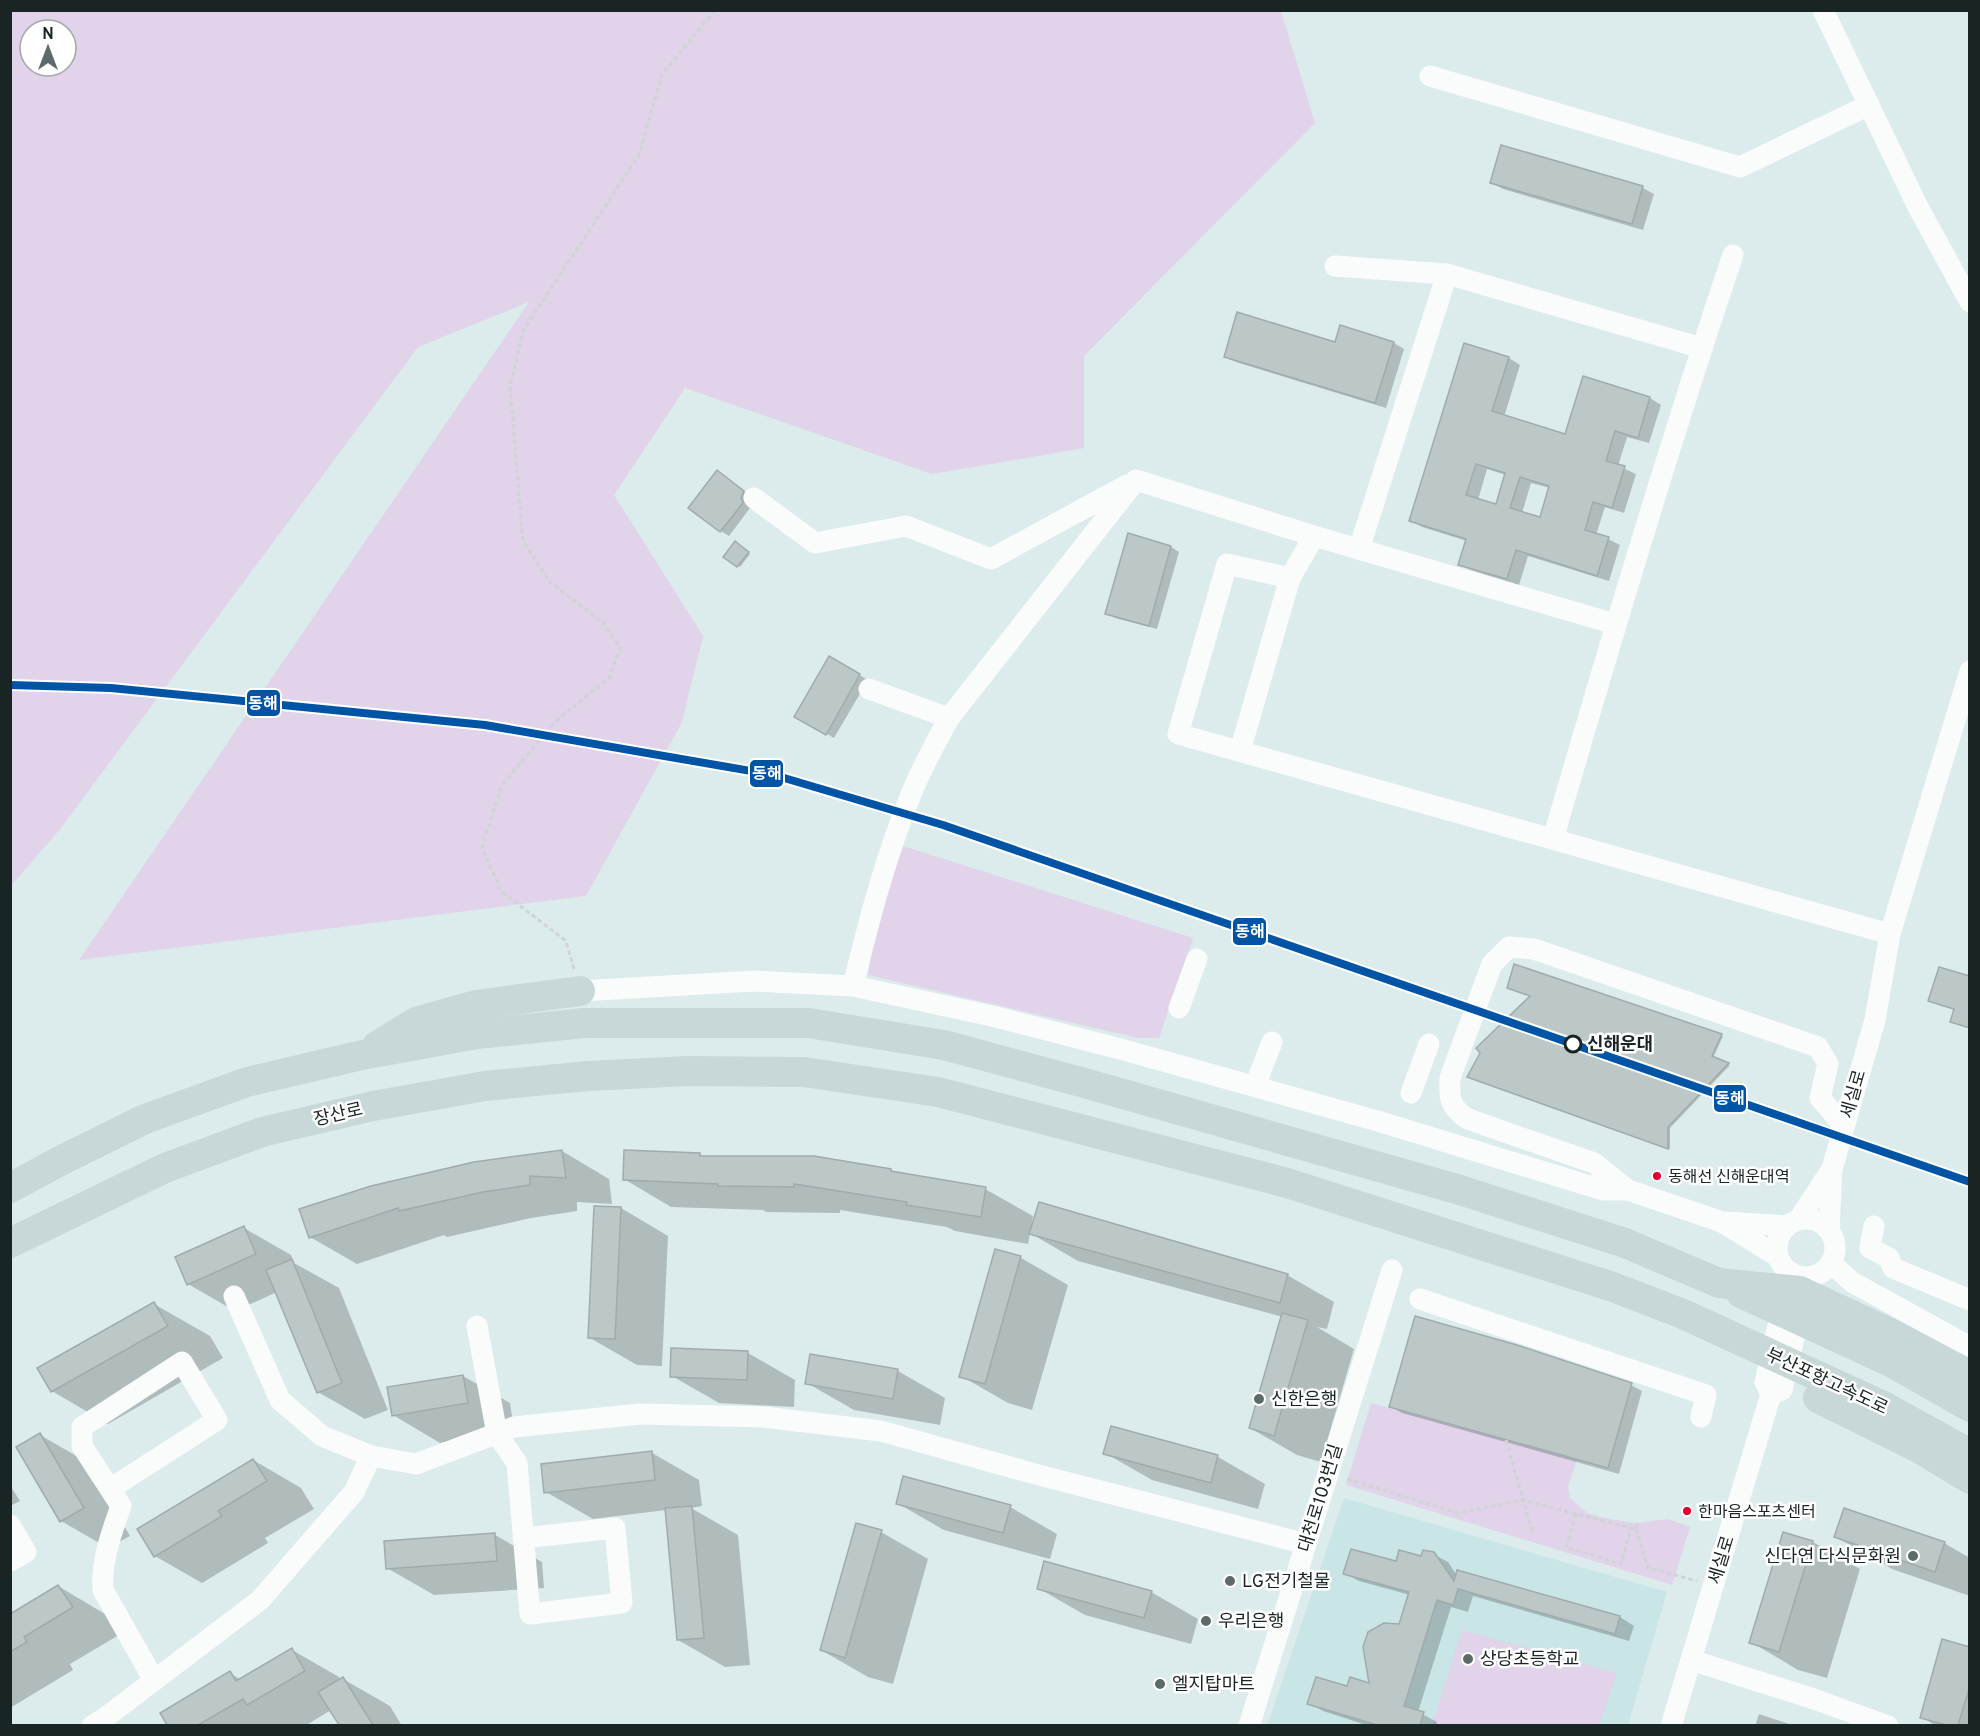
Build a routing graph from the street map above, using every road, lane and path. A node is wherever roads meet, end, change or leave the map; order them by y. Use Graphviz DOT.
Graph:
graph roads {
  1 [pos="715,10"];
  2 [pos="1823,10"];
  3 [pos="1430,76"];
  4 [pos="1869,105"];
  5 [pos="1733,255"];
  6 [pos="1335,266"];
  7 [pos="1447,274"];
  8 [pos="1970,302"];
  9 [pos="1702,348"];
  10 [pos="1136,480"];
  11 [pos="754,498"];
  12 [pos="1314,536"];
  13 [pos="1359,549"];
  14 [pos="1290,578"];
  15 [pos="1616,624"];
  16 [pos="1970,671"];
  17 [pos="869,690"];
  18 [pos="948,717"];
  19 [pos="1240,751"];
  20 [pos="1552,839"];
  21 [pos="1890,934"];
  22 [pos="1197,959"];
  23 [pos="853,986"];
  24 [pos="580,991"];
  25 [pos="1179,1008"];
  26 [pos="1272,1042"];
  27 [pos="1429,1044"];
  28 [pos="362,1055"];
  29 [pos="1255,1086"];
  30 [pos="1411,1092"];
  31 [pos="1844,1126"];
  32 [pos="1832,1169"];
  33 [pos="10,1188"];
  34 [pos="1628,1190"];
  35 [pos="1722,1222"];
  36 [pos="1792,1222"];
  37 [pos="1874,1226"];
  38 [pos="1829,1230"];
  39 [pos="10,1244"];
  40 [pos="1831,1263"];
  41 [pos="1792,1269"];
  42 [pos="1392,1270"];
  43 [pos="1719,1283"];
  44 [pos="234,1296"];
  45 [pos="1420,1299"];
  46 [pos="1970,1300"];
  47 [pos="1683,1314"];
  48 [pos="477,1326"];
  49 [pos="1970,1347"];
  50 [pos="1970,1375"];
  51 [pos="1970,1407"];
  52 [pos="1701,1417"];
  53 [pos="497,1434"];
  54 [pos="1506,1440"];
  55 [pos="1970,1454"];
  56 [pos="371,1456"];
  57 [pos="1328,1473"];
  58 [pos="1970,1479"];
  59 [pos="110,1489"];
  60 [pos="1522,1500"];
  61 [pos="1576,1514"];
  62 [pos="1636,1523"];
  63 [pos="10,1525"];
  64 [pos="1634,1528"];
  65 [pos="1533,1534"];
  66 [pos="523,1538"];
  67 [pos="1306,1544"];
  68 [pos="10,1561"];
  69 [pos="1713,1586"];
  70 [pos="1691,1659"];
  71 [pos="154,1680"];
  72 [pos="92,1725"];
  73 [pos="1249,1725"];
  74 [pos="1671,1725"];
  75 [pos="1888,1725"];
  1 -- 24 [label="path"];
  2 -- 4 [label="street"];
  3 -- 4 [label="street"];
  4 -- 8 [label="street"];
  5 -- 9 [label="street"];
  6 -- 7 [label="street"];
  7 -- 9 [label="street"];
  7 -- 13 [label="street"];
  9 -- 15 [label="street"];
  10 -- 11 [label="street"];
  10 -- 12 [label="street"];
  10 -- 18 [label="street"];
  12 -- 13 [label="street"];
  12 -- 14 [label="street"];
  13 -- 15 [label="street"];
  14 -- 19 [label="street"];
  14 -- 19 [label="street"];
  15 -- 20 [label="street"];
  16 -- 21 [label="street, 세실로"];
  17 -- 18 [label="street"];
  18 -- 23 [label="street"];
  19 -- 20 [label="street"];
  20 -- 21 [label="street"];
  21 -- 31 [label="street, 세실로"];
  22 -- 25 [label="street"];
  23 -- 24 [label="street"];
  23 -- 29 [label="street"];
  24 -- 28 [label="highway"];
  26 -- 29 [label="street"];
  27 -- 30 [label="street"];
  28 -- 33 [label="highway"];
  28 -- 43 [label="highway"];
  29 -- 34 [label="street"];
  31 -- 32 [label="street, 세실로"];
  31 -- 34 [label="street"];
  32 -- 36 [label="street, 세실로"];
  32 -- 38 [label="street, 세실로"];
  34 -- 35 [label="street"];
  35 -- 36 [label="street"];
  35 -- 41 [label="street"];
  36 -- 38 [label="street"];
  36 -- 41 [label="street, 세실로"];
  37 -- 46 [label="street"];
  38 -- 40 [label="street, 세실로"];
  39 -- 47 [label="highway, 장산로"];
  40 -- 41 [label="street"];
  40 -- 49 [label="street"];
  41 -- 69 [label="street, 세실로"];
  42 -- 57 [label="street, 대천로103번길"];
  43 -- 50 [label="highway"];
  43 -- 51 [label="highway"];
  44 -- 56 [label="street"];
  45 -- 52 [label="street"];
  47 -- 55 [label="highway, 부산포항고속도로"];
  47 -- 58 [label="highway"];
  48 -- 53 [label="street"];
  53 -- 56 [label="street"];
  53 -- 66 [label="street"];
  53 -- 67 [label="street"];
  54 -- 60 [label="path"];
  56 -- 71 [label="street"];
  57 -- 60 [label="path"];
  57 -- 67 [label="street, 대천로103번길"];
  59 -- 59 [label="street"];
  59 -- 71 [label="street"];
  60 -- 61 [label="path"];
  60 -- 65 [label="path"];
  61 -- 64 [label="path"];
  61 -- 64 [label="path"];
  62 -- 64 [label="path"];
  63 -- 68 [label="street"];
  64 -- 69 [label="path"];
  66 -- 66 [label="street"];
  67 -- 73 [label="street, 대천로103번길"];
  69 -- 70 [label="street, 세실로"];
  70 -- 74 [label="street, 세실로"];
  70 -- 75 [label="street"];
  71 -- 72 [label="street"];
}
